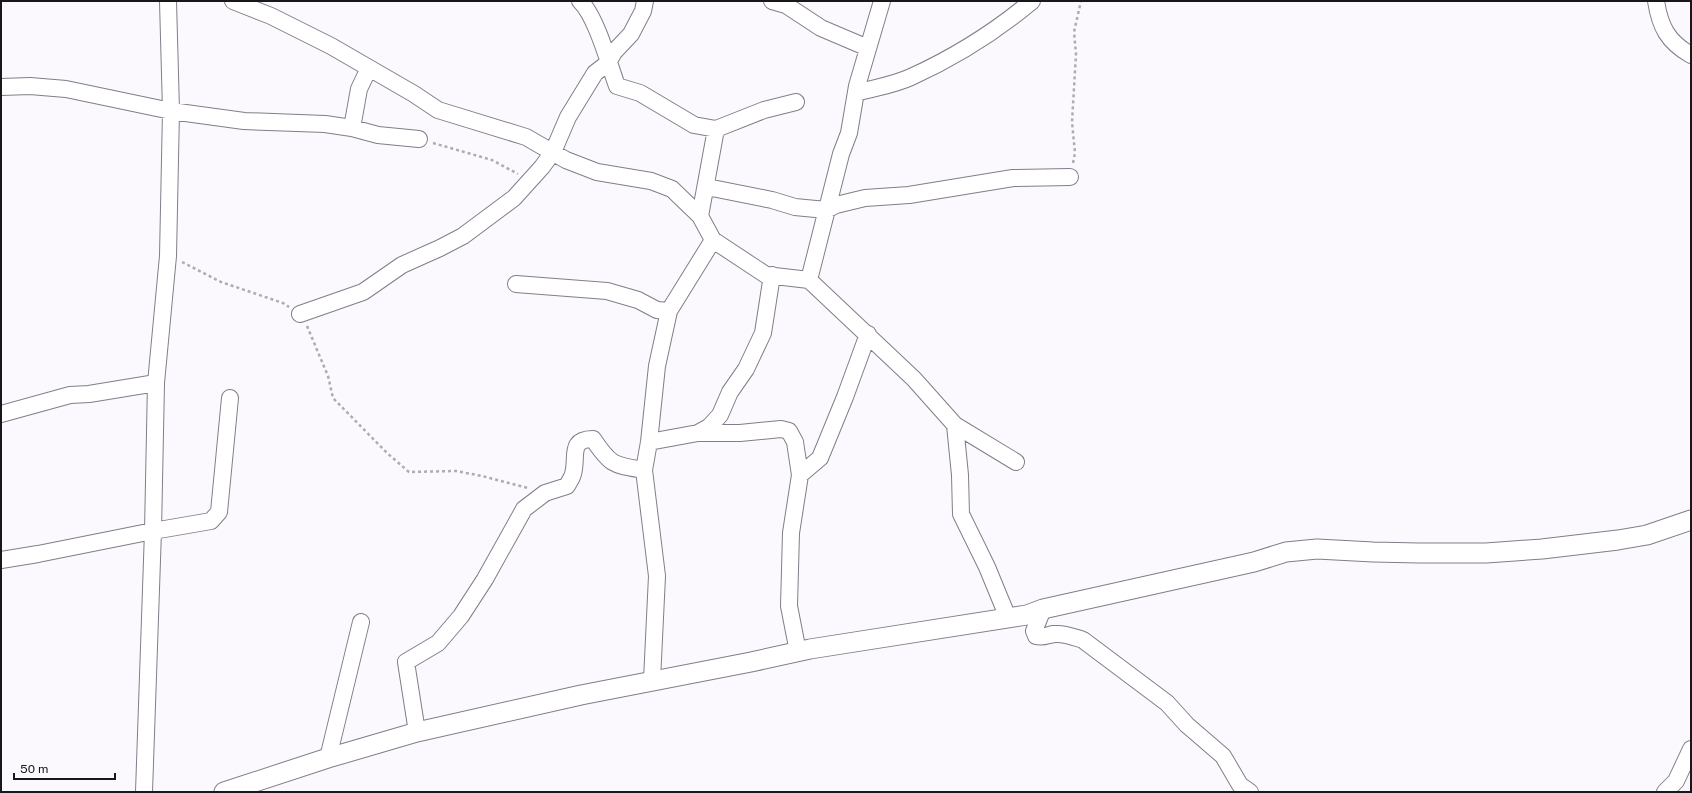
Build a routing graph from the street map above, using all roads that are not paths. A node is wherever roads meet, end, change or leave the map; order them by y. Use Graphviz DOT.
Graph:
graph roads {
  1 [pos="168,1"];
  2 [pos="580,1"];
  3 [pos="645,1"];
  4 [pos="772,1"];
  5 [pos="882,1"];
  6 [pos="1032,1"];
  7 [pos="1656,1"];
  8 [pos="243,3"];
  9 [pos="868,48"];
  10 [pos="1691,55"];
  11 [pos="608,63"];
  12 [pos="369,68"];
  13 [pos="1,87"];
  14 [pos="856,93"];
  15 [pos="796,102"];
  16 [pos="171,111"];
  17 [pos="352,128"];
  18 [pos="716,129"];
  19 [pos="419,139"];
  20 [pos="553,152"];
  21 [pos="1070,177"];
  22 [pos="707,187"];
  23 [pos="826,210"];
  24 [pos="700,216"];
  25 [pos="713,240"];
  26 [pos="772,275"];
  27 [pos="810,280"];
  28 [pos="516,284"];
  29 [pos="669,311"];
  30 [pos="300,314"];
  31 [pos="868,334"];
  32 [pos="156,383"];
  33 [pos="230,398"];
  34 [pos="1,414"];
  35 [pos="955,425"];
  36 [pos="698,433"];
  37 [pos="649,442"];
  38 [pos="1016,462"];
  39 [pos="644,470"];
  40 [pos="800,475"];
  41 [pos="1691,520"];
  42 [pos="153,531"];
  43 [pos="1,560"];
  44 [pos="1043,609"];
  45 [pos="1008,618"];
  46 [pos="361,622"];
  47 [pos="798,652"];
  48 [pos="652,680"];
  49 [pos="417,732"];
  50 [pos="1691,749"];
  51 [pos="328,758"];
  52 [pos="144,792"];
  53 [pos="224,792"];
  54 [pos="1250,792"];
  55 [pos="1665,792"];
  1 -- 16 [label="street"];
  2 -- 11 [label="street"];
  3 -- 11 [label="street"];
  4 -- 9 [label="street"];
  5 -- 9 [label="street"];
  6 -- 14 [label="street"];
  7 -- 10 [label="street"];
  8 -- 12 [label="street"];
  9 -- 14 [label="street"];
  11 -- 18 [label="street"];
  11 -- 20 [label="street"];
  12 -- 17 [label="street"];
  12 -- 20 [label="street"];
  13 -- 16 [label="street"];
  14 -- 23 [label="street"];
  15 -- 18 [label="street"];
  16 -- 17 [label="street"];
  16 -- 32 [label="street"];
  17 -- 19 [label="street"];
  18 -- 22 [label="street"];
  20 -- 24 [label="street"];
  20 -- 30 [label="street"];
  21 -- 23 [label="street"];
  22 -- 23 [label="street"];
  22 -- 24 [label="street"];
  23 -- 27 [label="street"];
  24 -- 25 [label="street"];
  25 -- 26 [label="street"];
  25 -- 29 [label="street"];
  26 -- 27 [label="street"];
  26 -- 36 [label="street"];
  27 -- 31 [label="street"];
  28 -- 29 [label="street"];
  29 -- 37 [label="street"];
  31 -- 35 [label="street"];
  31 -- 40 [label="street"];
  32 -- 34 [label="street"];
  32 -- 42 [label="street"];
  33 -- 42 [label="street"];
  35 -- 38 [label="street"];
  35 -- 45 [label="street"];
  36 -- 37 [label="street"];
  36 -- 40 [label="street"];
  37 -- 39 [label="street"];
  39 -- 48 [label="street"];
  39 -- 49 [label="street"];
  40 -- 47 [label="street"];
  41 -- 44 [label="street"];
  42 -- 43 [label="street"];
  42 -- 52 [label="street"];
  44 -- 45 [label="street"];
  44 -- 54 [label="street"];
  45 -- 47 [label="street"];
  46 -- 51 [label="street"];
  47 -- 48 [label="street"];
  48 -- 49 [label="street"];
  49 -- 51 [label="street"];
  50 -- 55 [label="street"];
  51 -- 53 [label="street"];
}
